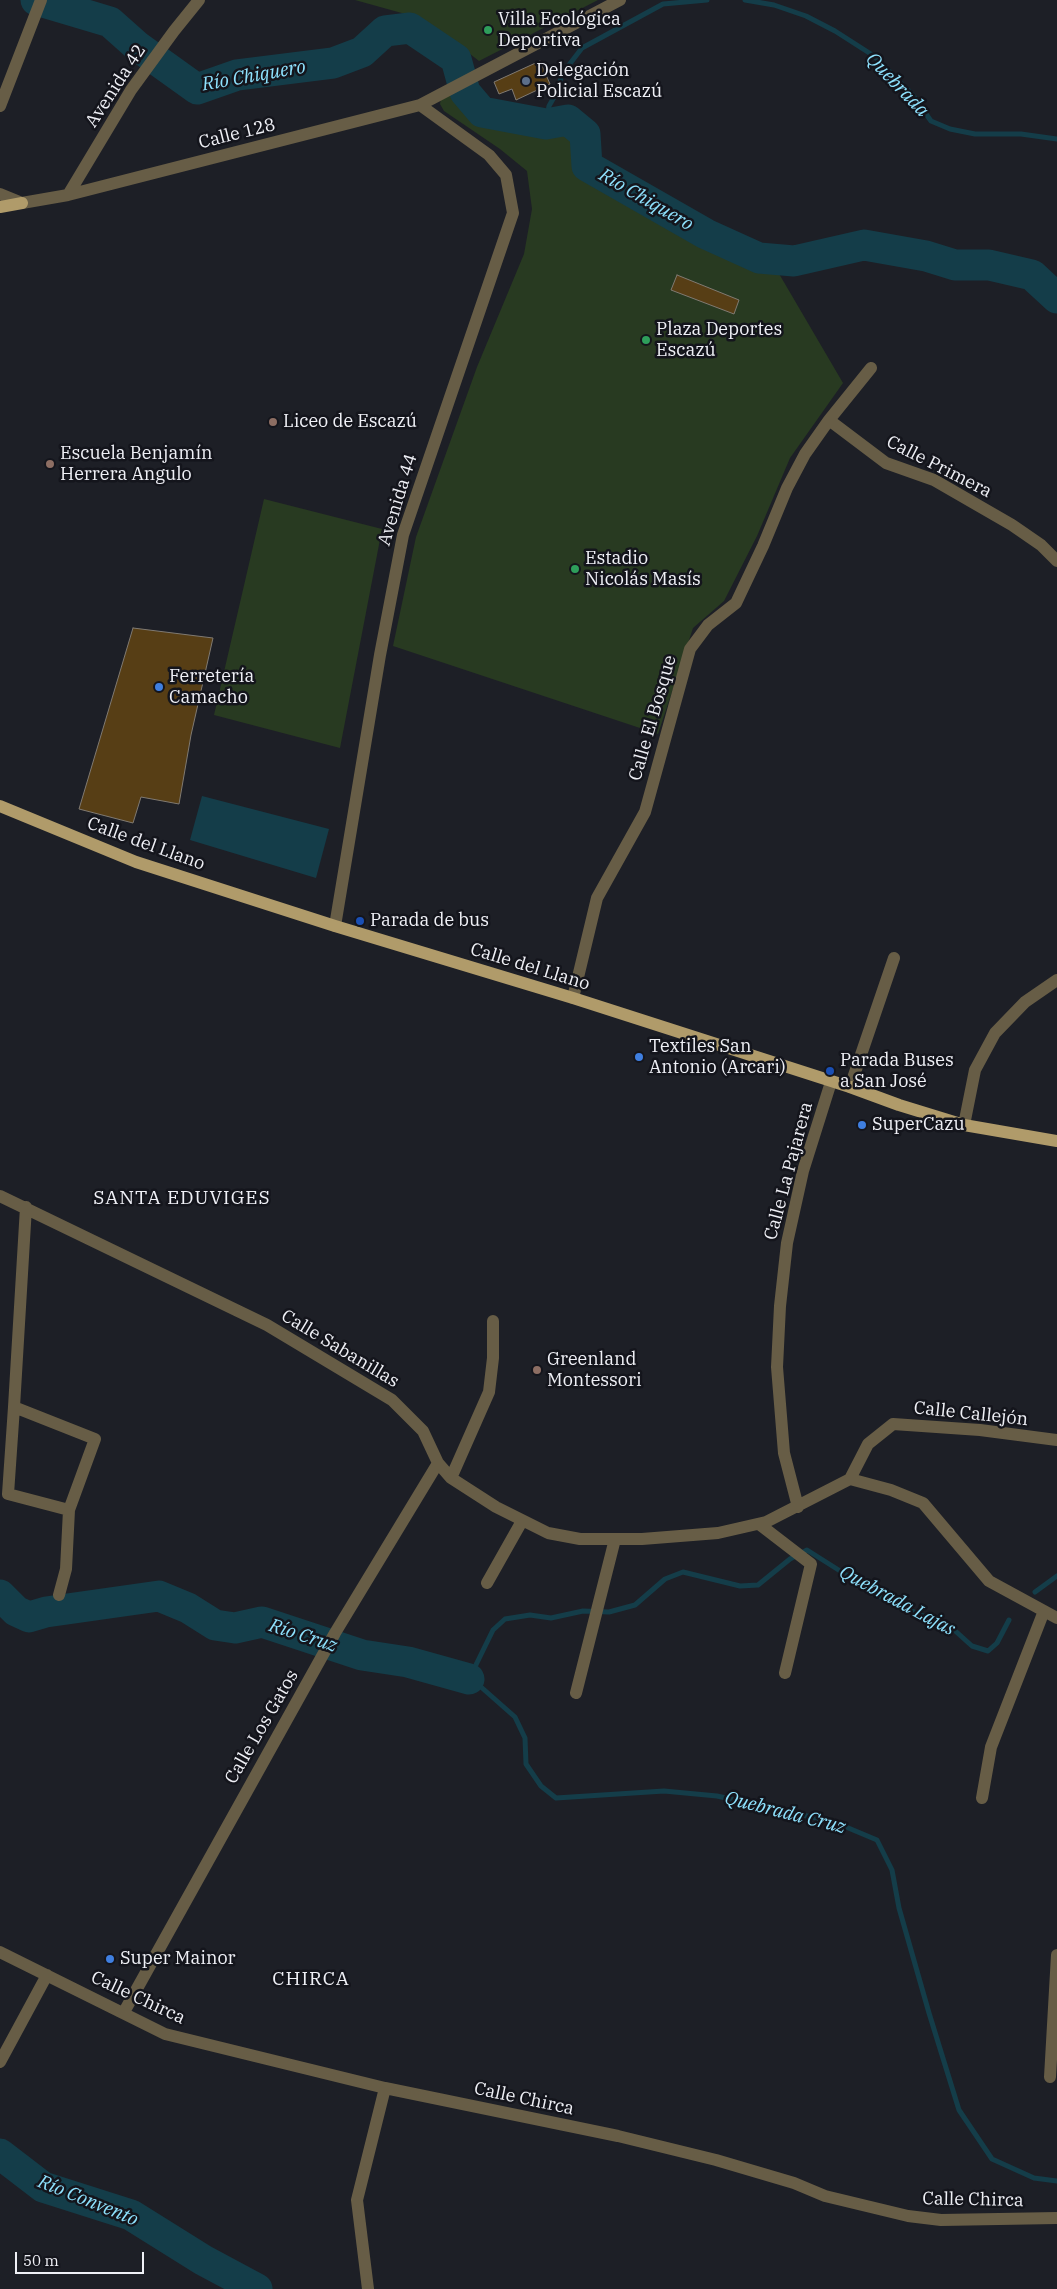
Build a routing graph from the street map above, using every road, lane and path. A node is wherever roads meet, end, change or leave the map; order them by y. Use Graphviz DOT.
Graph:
graph roads {
  1 [pos="41,0"];
  2 [pos="199,0"];
  3 [pos="620,0"];
  4 [pos="420,105"];
  5 [pos="0,106"];
  6 [pos="0,194"];
  7 [pos="68,195"];
  8 [pos="22,202"];
  9 [pos="0,207"];
  10 [pos="871,368"];
  11 [pos="829,420"];
  12 [pos="1057,561"];
  13 [pos="0,806"];
  14 [pos="335,926"];
  15 [pos="894,958"];
  16 [pos="1057,980"];
  17 [pos="572,998"];
  18 [pos="831,1082"];
  19 [pos="850,1088"];
  20 [pos="964,1125"];
  21 [pos="1057,1141"];
  22 [pos="0,1196"];
  23 [pos="26,1207"];
  24 [pos="492,1321"];
  25 [pos="14,1407"];
  26 [pos="1057,1440"];
  27 [pos="438,1462"];
  28 [pos="451,1478"];
  29 [pos="850,1479"];
  30 [pos="798,1507"];
  31 [pos="69,1510"];
  32 [pos="522,1521"];
  33 [pos="759,1524"];
  34 [pos="615,1539"];
  35 [pos="487,1583"];
  36 [pos="59,1595"];
  37 [pos="1044,1611"];
  38 [pos="1057,1618"];
  39 [pos="785,1673"];
  40 [pos="576,1693"];
  41 [pos="982,1798"];
  42 [pos="0,1952"];
  43 [pos="1057,1954"];
  44 [pos="48,1975"];
  45 [pos="124,2012"];
  46 [pos="0,2062"];
  47 [pos="1050,2077"];
  48 [pos="385,2088"];
  49 [pos="1057,2218"];
  50 [pos="368,2289"];
  1 -- 5 [label="street"];
  2 -- 7 [label="street, Avenida 42"];
  3 -- 4 [label="street, Calle 128"];
  4 -- 7 [label="street, Calle 128"];
  4 -- 14 [label="street, Avenida 44"];
  6 -- 8 [label="street, Calle 128"];
  7 -- 8 [label="street, Calle 128"];
  8 -- 9 [label="main road"];
  10 -- 11 [label="street, Calle El Bosque"];
  11 -- 12 [label="street, Calle Primera"];
  11 -- 17 [label="street, Calle El Bosque"];
  13 -- 14 [label="main road, Calle del Llano"];
  14 -- 17 [label="main road, Calle del Llano"];
  15 -- 19 [label="street"];
  16 -- 20 [label="street"];
  17 -- 18 [label="main road, Calle del Llano"];
  18 -- 19 [label="main road, Calle del Llano"];
  18 -- 30 [label="street, Calle La Pajarera"];
  19 -- 20 [label="main road, Calle del Llano"];
  20 -- 21 [label="main road, Calle del Llano"];
  22 -- 23 [label="street, Calle Sabanillas"];
  23 -- 25 [label="street"];
  23 -- 27 [label="street, Calle Sabanillas"];
  24 -- 28 [label="street"];
  25 -- 31 [label="street"];
  25 -- 31 [label="street"];
  26 -- 29 [label="street, Calle Callejón"];
  27 -- 28 [label="street, Calle Sabanillas"];
  27 -- 45 [label="street, Calle Los Gatos"];
  28 -- 32 [label="street, Calle Sabanillas"];
  29 -- 30 [label="street, Calle Sabanillas"];
  29 -- 37 [label="street"];
  30 -- 33 [label="street, Calle Sabanillas"];
  31 -- 36 [label="street"];
  32 -- 34 [label="street, Calle Sabanillas"];
  32 -- 35 [label="street"];
  33 -- 34 [label="street, Calle Sabanillas"];
  33 -- 39 [label="street"];
  34 -- 40 [label="street"];
  37 -- 38 [label="street"];
  37 -- 41 [label="street"];
  42 -- 44 [label="street, Calle Chirca"];
  43 -- 47 [label="street"];
  44 -- 45 [label="street, Calle Chirca"];
  44 -- 46 [label="street"];
  45 -- 48 [label="street, Calle Chirca"];
  48 -- 49 [label="street, Calle Chirca"];
  48 -- 50 [label="street"];
}
